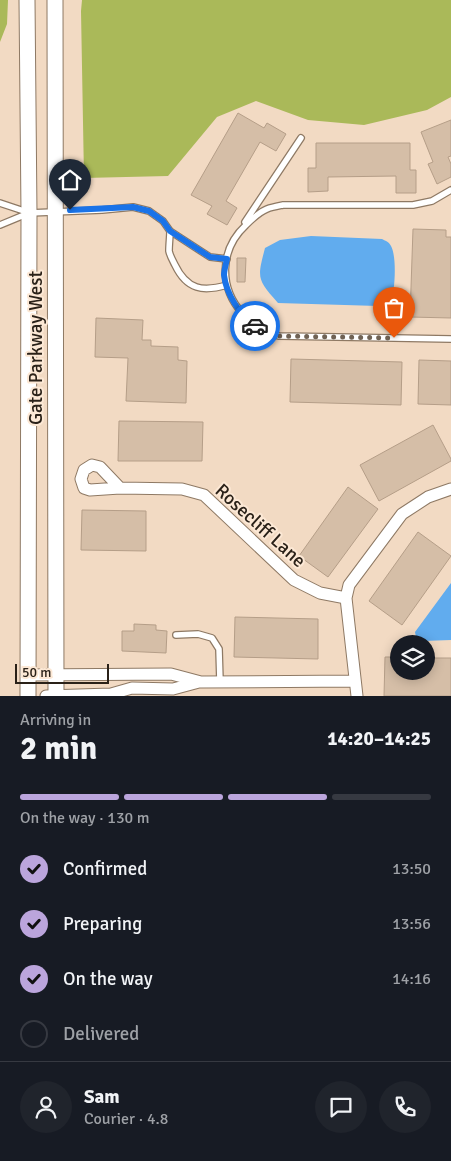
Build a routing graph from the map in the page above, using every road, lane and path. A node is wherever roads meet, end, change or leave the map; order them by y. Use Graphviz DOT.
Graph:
graph roads {
  1 [pos="27,0"];
  2 [pos="55,0"];
  3 [pos="301,138"];
  4 [pos="451,190"];
  5 [pos="0,203"];
  6 [pos="54,211"];
  7 [pos="29,213"];
  8 [pos="0,225"];
  9 [pos="170,231"];
  10 [pos="239,231"];
  11 [pos="227,259"];
  12 [pos="227,285"];
  13 [pos="451,339"];
  14 [pos="120,488"];
  15 [pos="451,489"];
  16 [pos="346,598"];
  17 [pos="176,635"];
  18 [pos="28,674"];
  19 [pos="55,674"];
  20 [pos="355,681"];
  21 [pos="201,682"];
  22 [pos="220,682"];
  23 [pos="173,689"];
  24 [pos="116,695"];
  25 [pos="28,696"];
  26 [pos="53,696"];
  27 [pos="155,696"];
  28 [pos="357,696"];
  1 -- 7 [label="main road, Gate Parkway West"];
  2 -- 6 [label="main road, Gate Parkway West"];
  3 -- 10 [label="lane"];
  4 -- 10 [label="lane"];
  5 -- 7 [label="lane"];
  6 -- 7 [label="lane"];
  6 -- 9 [label="lane"];
  6 -- 19 [label="main road, Gate Parkway West"];
  7 -- 8 [label="lane"];
  7 -- 18 [label="main road, Gate Parkway West"];
  9 -- 11 [label="lane"];
  9 -- 12 [label="lane"];
  10 -- 11 [label="lane"];
  11 -- 12 [label="lane"];
  12 -- 13 [label="lane"];
  14 -- 16 [label="street, Rosecliff Lane"];
  15 -- 16 [label="street"];
  16 -- 20 [label="street"];
  17 -- 22 [label="lane"];
  18 -- 19 [label="street"];
  18 -- 25 [label="main road, Gate Parkway West"];
  19 -- 21 [label="street"];
  19 -- 26 [label="main road, Gate Parkway West"];
  20 -- 22 [label="street"];
  20 -- 28 [label="street"];
  21 -- 22 [label="street"];
  21 -- 23 [label="street"];
  23 -- 24 [label="street"];
  23 -- 27 [label="street"];
  24 -- 26 [label="street"];
}
